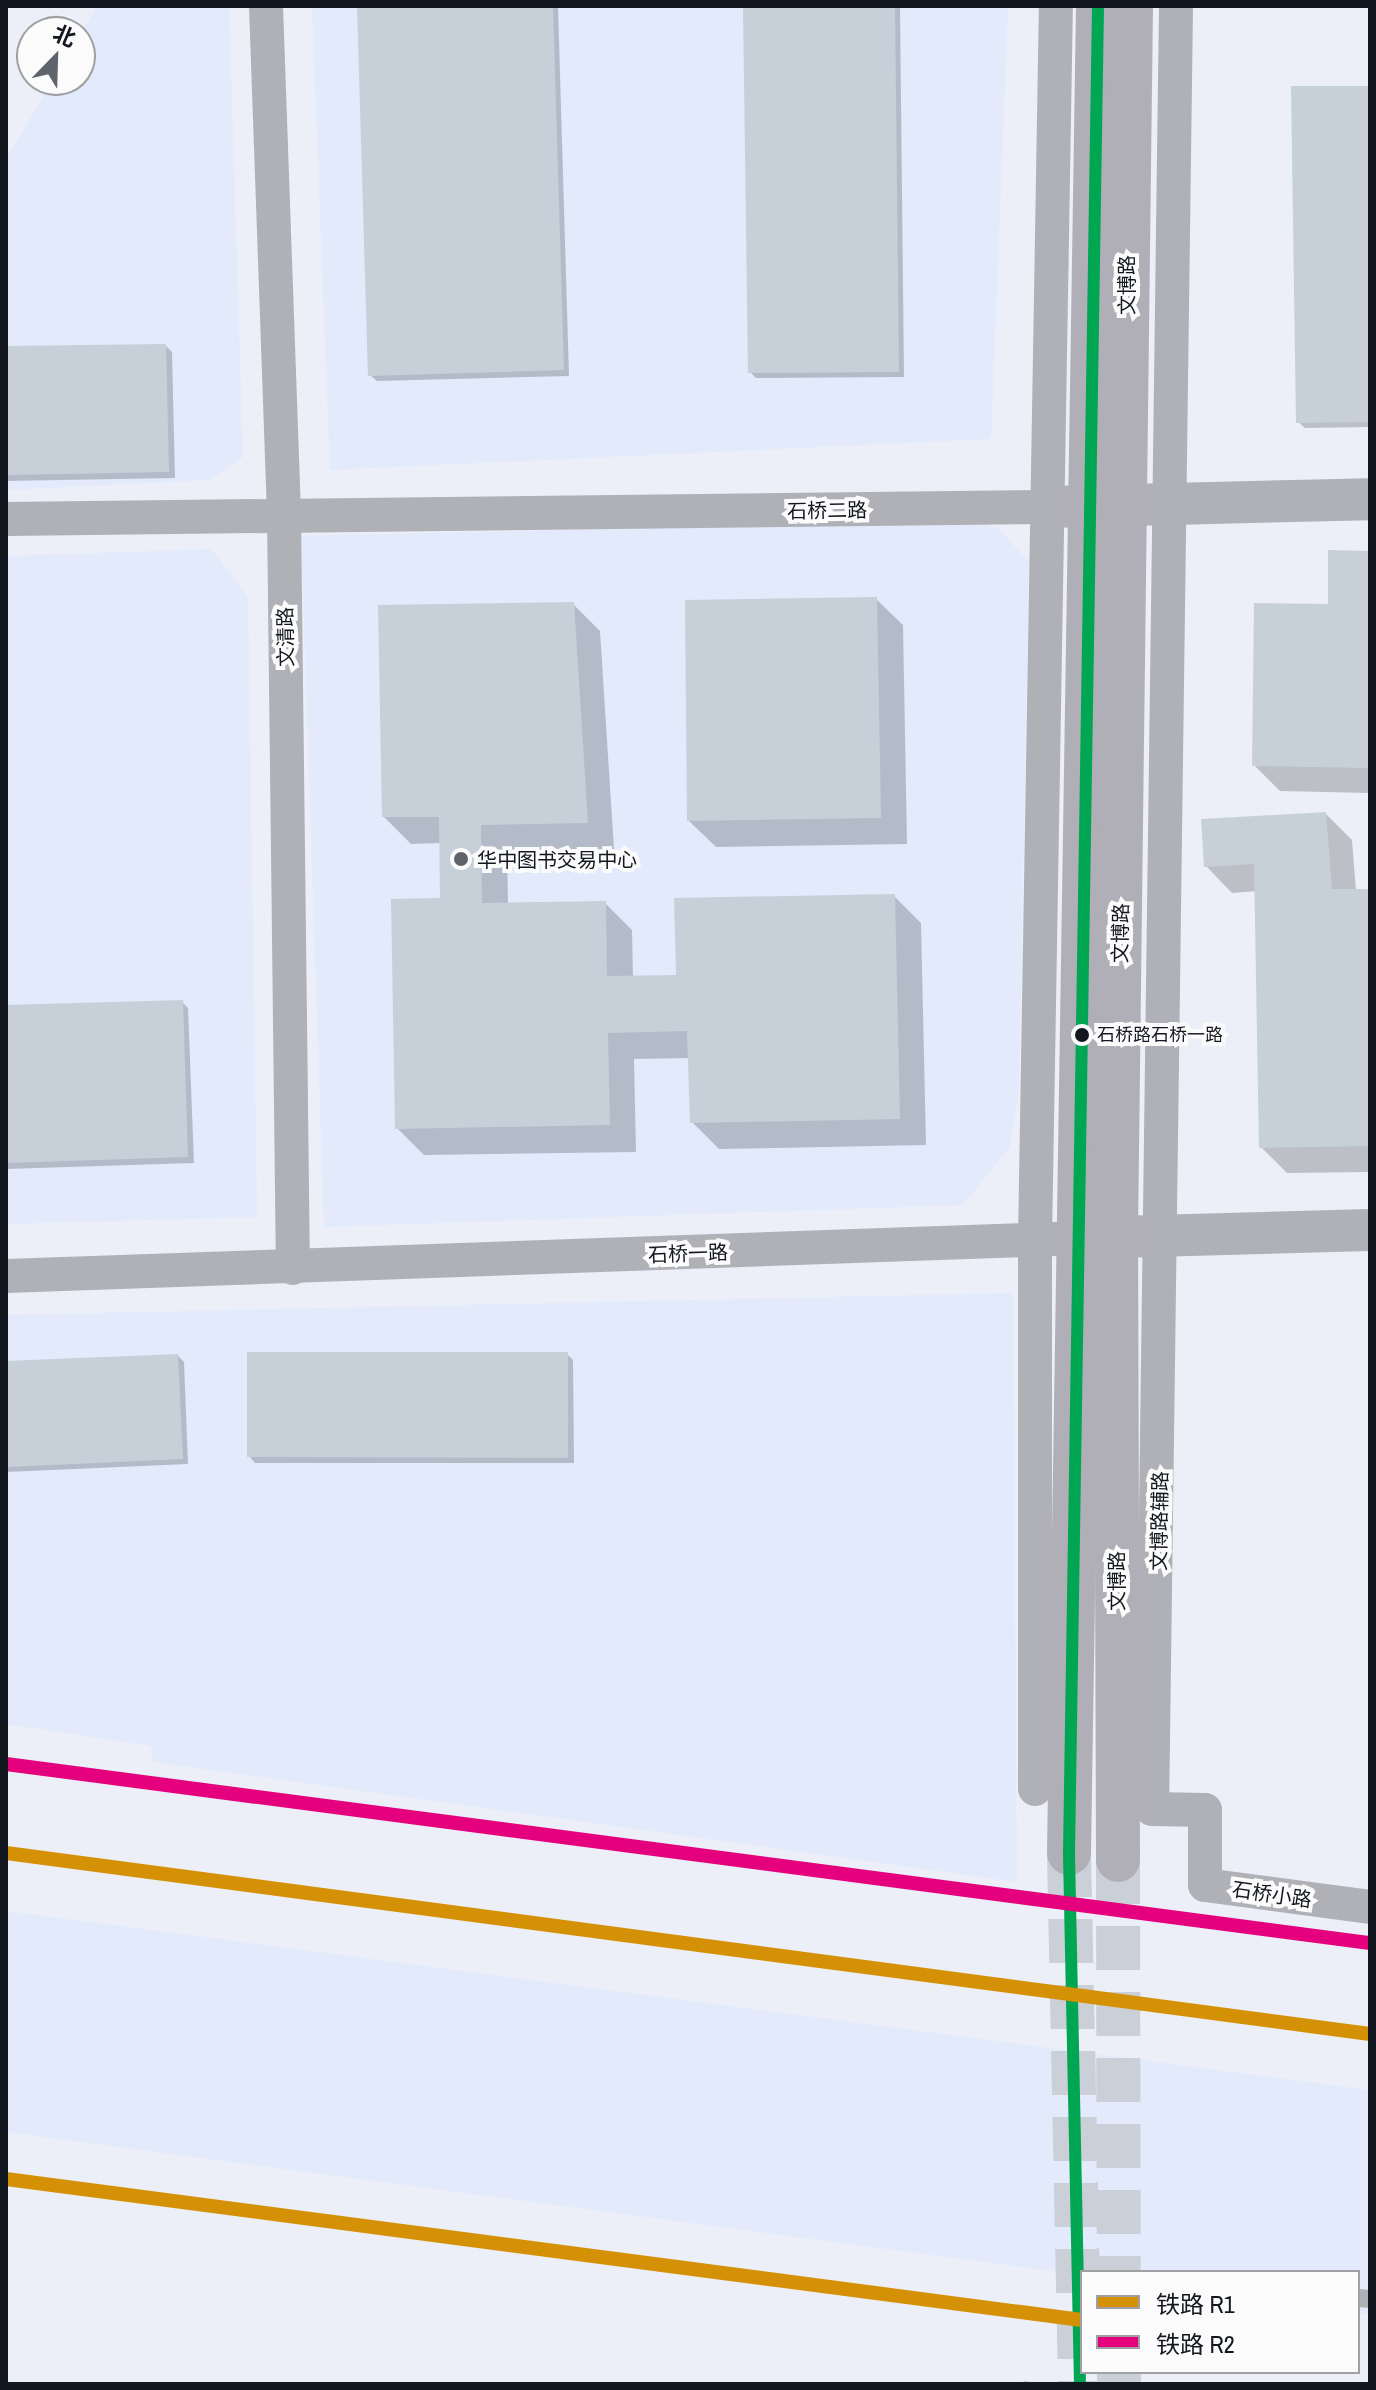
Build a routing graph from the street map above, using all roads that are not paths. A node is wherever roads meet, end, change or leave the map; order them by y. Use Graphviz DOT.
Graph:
graph roads {
  1 [pos="266,6"];
  2 [pos="1056,6"];
  3 [pos="1098,6"];
  4 [pos="1131,6"];
  5 [pos="1176,6"];
  6 [pos="1370,499"];
  7 [pos="1106,506"];
  8 [pos="284,515"];
  9 [pos="6,519"];
  10 [pos="1370,1230"];
  11 [pos="1165,1233"];
  12 [pos="1098,1236"];
  13 [pos="1035,1240"];
  14 [pos="293,1268"];
  15 [pos="6,1276"];
  16 [pos="1035,1789"];
  17 [pos="1152,1809"];
  18 [pos="1069,1853"];
  19 [pos="1118,1860"];
  20 [pos="1370,1907"];
  1 -- 8 [label="street, 文清路"];
  2 -- 7 [label="street"];
  3 -- 7 [label="main road, 文博路"];
  4 -- 7 [label="main road, 文博路"];
  5 -- 7 [label="street"];
  6 -- 7 [label="street, 石桥二路"];
  7 -- 8 [label="street, 石桥二路"];
  7 -- 11 [label="street, 文博路辅路"];
  7 -- 12 [label="main road, 文博路"];
  7 -- 13 [label="street"];
  8 -- 9 [label="street, 石桥二路"];
  8 -- 14 [label="street, 文清路"];
  10 -- 11 [label="street, 石桥一路"];
  11 -- 12 [label="street, 石桥一路"];
  11 -- 17 [label="street, 文博路辅路"];
  12 -- 13 [label="street, 石桥一路"];
  12 -- 18 [label="main road"];
  12 -- 19 [label="main road, 文博路"];
  13 -- 14 [label="street, 石桥一路"];
  13 -- 16 [label="street"];
  14 -- 15 [label="street, 石桥一路"];
  17 -- 20 [label="street, 石桥小路"];
}
